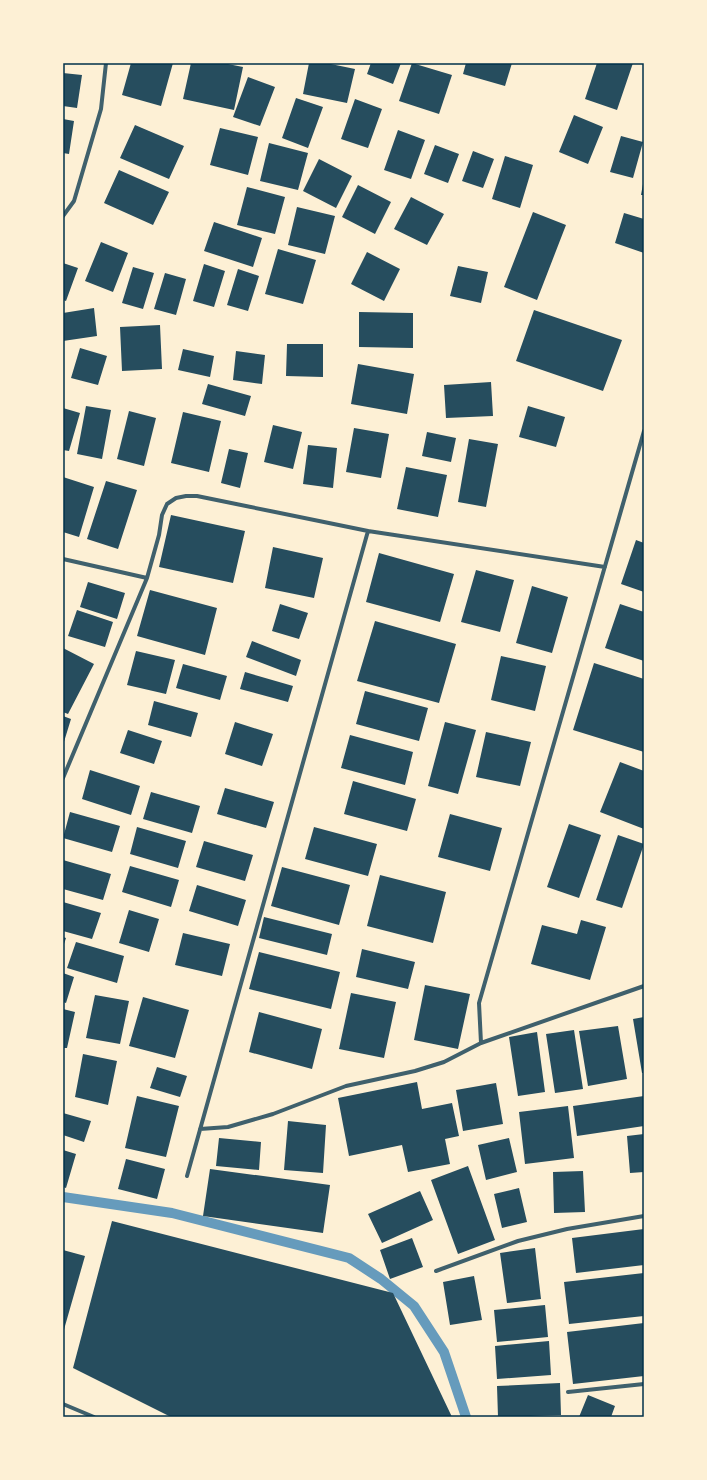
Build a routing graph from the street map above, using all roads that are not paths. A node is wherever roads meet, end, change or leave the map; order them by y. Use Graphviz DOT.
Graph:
graph roads {
  1 [pos="106,63"];
  2 [pos="63,216"];
  3 [pos="644,431"];
  4 [pos="642,447"];
  5 [pos="368,531"];
  6 [pos="63,559"];
  7 [pos="606,567"];
  8 [pos="147,578"];
  9 [pos="63,778"];
  10 [pos="644,986"];
  11 [pos="481,1043"];
  12 [pos="200,1129"];
  13 [pos="186,1176"];
  14 [pos="644,1216"];
  15 [pos="436,1271"];
  16 [pos="644,1384"];
  17 [pos="568,1392"];
  18 [pos="63,1404"];
  19 [pos="94,1417"];
  1 -- 2 [label="street"];
  3 -- 4 [label="street"];
  4 -- 7 [label="street"];
  5 -- 7 [label="street"];
  5 -- 8 [label="street"];
  5 -- 12 [label="street"];
  6 -- 8 [label="street"];
  7 -- 11 [label="street"];
  8 -- 9 [label="street"];
  10 -- 11 [label="street"];
  11 -- 12 [label="street"];
  12 -- 13 [label="street"];
  14 -- 15 [label="street"];
  16 -- 17 [label="street"];
  18 -- 19 [label="street"];
}
